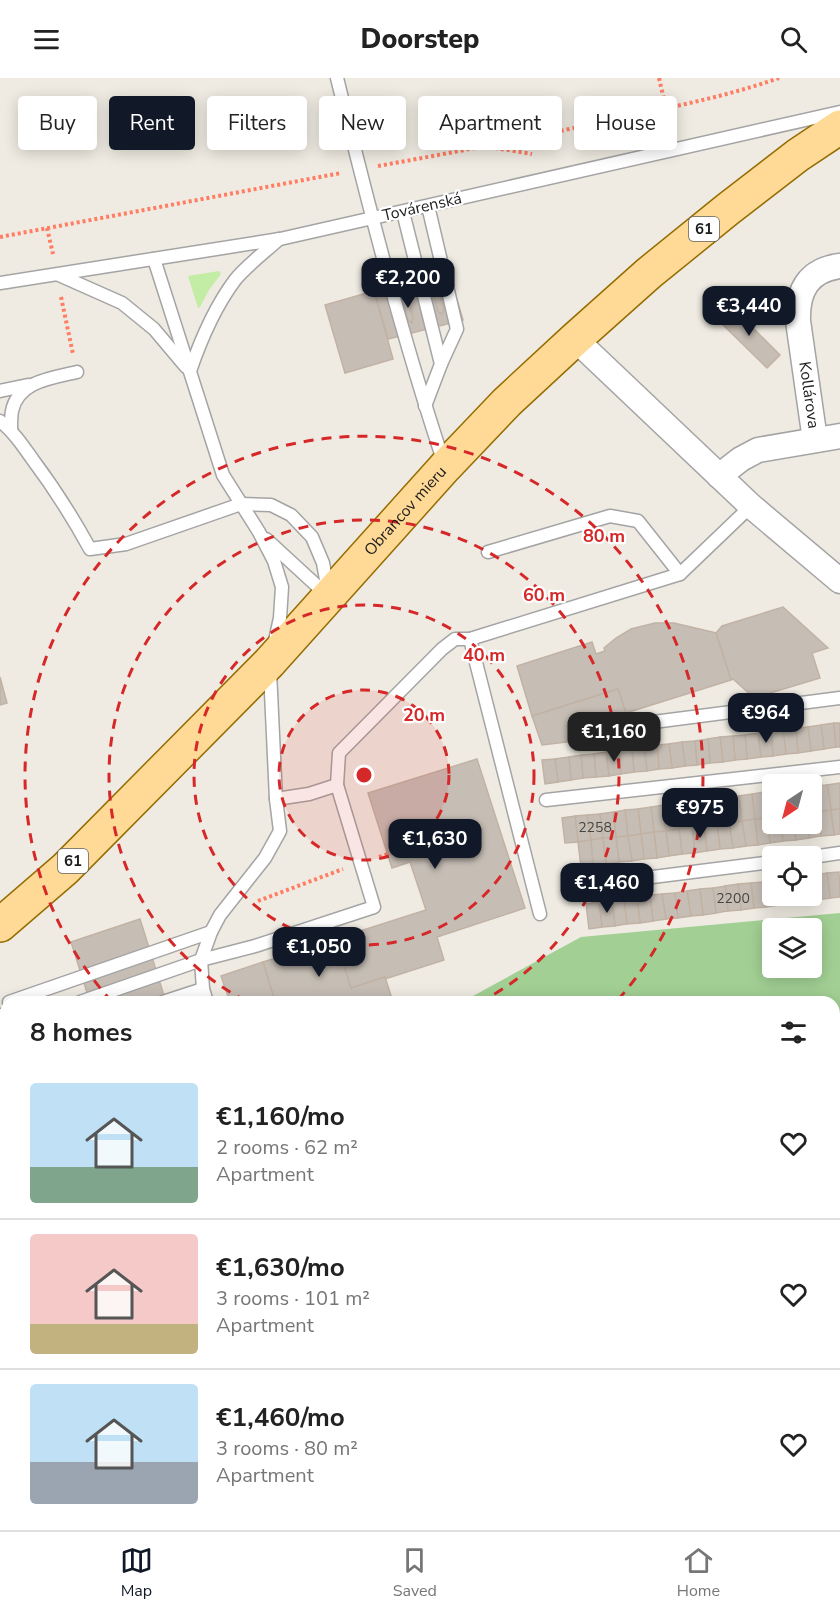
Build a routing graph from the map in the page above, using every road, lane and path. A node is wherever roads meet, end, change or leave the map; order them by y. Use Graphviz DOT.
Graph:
graph roads {
  1 [pos="337,78"];
  2 [pos="659,78"];
  3 [pos="779,78"];
  4 [pos="663,96"];
  5 [pos="677,105"];
  6 [pos="840,112"];
  7 [pos="840,127"];
  8 [pos="469,150"];
  9 [pos="505,150"];
  10 [pos="532,154"];
  11 [pos="360,170"];
  12 [pos="428,206"];
  13 [pos="403,212"];
  14 [pos="373,219"];
  15 [pos="47,228"];
  16 [pos="0,237"];
  17 [pos="280,239"];
  18 [pos="54,257"];
  19 [pos="154,259"];
  20 [pos="840,266"];
  21 [pos="58,274"];
  22 [pos="0,283"];
  23 [pos="62,301"];
  24 [pos="68,335"];
  25 [pos="574,339"];
  26 [pos="441,364"];
  27 [pos="190,371"];
  28 [pos="77,372"];
  29 [pos="34,383"];
  30 [pos="0,391"];
  31 [pos="425,406"];
  32 [pos="0,421"];
  33 [pos="11,430"];
  34 [pos="840,436"];
  35 [pos="815,440"];
  36 [pos="445,467"];
  37 [pos="719,476"];
  38 [pos="241,504"];
  39 [pos="751,506"];
  40 [pos="259,532"];
  41 [pos="488,552"];
  42 [pos="680,574"];
  43 [pos="840,581"];
  44 [pos="329,596"];
  45 [pos="470,639"];
  46 [pos="269,663"];
  47 [pos="840,698"];
  48 [pos="638,724"];
  49 [pos="840,767"];
  50 [pos="337,784"];
  51 [pos="276,799"];
  52 [pos="546,800"];
  53 [pos="840,853"];
  54 [pos="388,854"];
  55 [pos="822,856"];
  56 [pos="360,863"];
  57 [pos="762,863"];
  58 [pos="580,886"];
  59 [pos="540,914"];
  60 [pos="220,915"];
  61 [pos="0,925"];
  62 [pos="211,932"];
  63 [pos="201,960"];
  64 [pos="203,989"];
  65 [pos="24,996"];
  66 [pos="98,996"];
  67 [pos="181,996"];
  68 [pos="205,996"];
  1 -- 11 [label="lane"];
  2 -- 4 [label="path"];
  3 -- 5 [label="path"];
  6 -- 12 [label="lane, Továrenská"];
  7 -- 25 [label="main road, Obrancov mieru / 61"];
  8 -- 11 [label="path"];
  9 -- 10 [label="path"];
  11 -- 14 [label="lane"];
  11 -- 15 [label="path"];
  12 -- 13 [label="lane, Továrenská"];
  12 -- 26 [label="lane"];
  13 -- 14 [label="lane, Továrenská"];
  13 -- 26 [label="lane"];
  14 -- 17 [label="lane, Továrenská"];
  14 -- 31 [label="lane"];
  15 -- 16 [label="path"];
  15 -- 18 [label="path"];
  17 -- 19 [label="lane, Továrenská"];
  17 -- 27 [label="lane"];
  19 -- 21 [label="lane, Továrenská"];
  19 -- 27 [label="lane"];
  20 -- 35 [label="street, Kollárova"];
  21 -- 22 [label="lane, Továrenská"];
  21 -- 27 [label="lane"];
  23 -- 24 [label="path"];
  25 -- 36 [label="main road, Obrancov mieru / 61"];
  25 -- 37 [label="street"];
  26 -- 31 [label="lane"];
  27 -- 38 [label="lane"];
  28 -- 29 [label="lane"];
  29 -- 30 [label="lane"];
  29 -- 33 [label="lane"];
  31 -- 36 [label="lane"];
  32 -- 33 [label="lane"];
  33 -- 38 [label="lane"];
  34 -- 35 [label="street"];
  35 -- 37 [label="street"];
  36 -- 44 [label="main road, Obrancov mieru / 61"];
  37 -- 39 [label="street"];
  38 -- 40 [label="lane"];
  38 -- 44 [label="lane"];
  39 -- 42 [label="lane"];
  39 -- 43 [label="street"];
  40 -- 44 [label="lane"];
  40 -- 46 [label="lane"];
  41 -- 42 [label="lane"];
  42 -- 45 [label="lane"];
  44 -- 46 [label="main road, Obrancov mieru / 61"];
  45 -- 50 [label="lane"];
  45 -- 59 [label="lane"];
  46 -- 51 [label="lane"];
  46 -- 61 [label="main road, Obrancov mieru / 61"];
  47 -- 48 [label="lane"];
  49 -- 52 [label="lane"];
  50 -- 51 [label="lane"];
  50 -- 56 [label="lane"];
  51 -- 60 [label="lane"];
  53 -- 55 [label="lane"];
  54 -- 56 [label="path"];
  56 -- 60 [label="path"];
  56 -- 63 [label="lane"];
  57 -- 58 [label="lane"];
  60 -- 62 [label="lane"];
  62 -- 63 [label="lane"];
  62 -- 65 [label="lane"];
  63 -- 64 [label="lane"];
  63 -- 66 [label="lane"];
  64 -- 67 [label="lane"];
  64 -- 68 [label="lane"];
}
